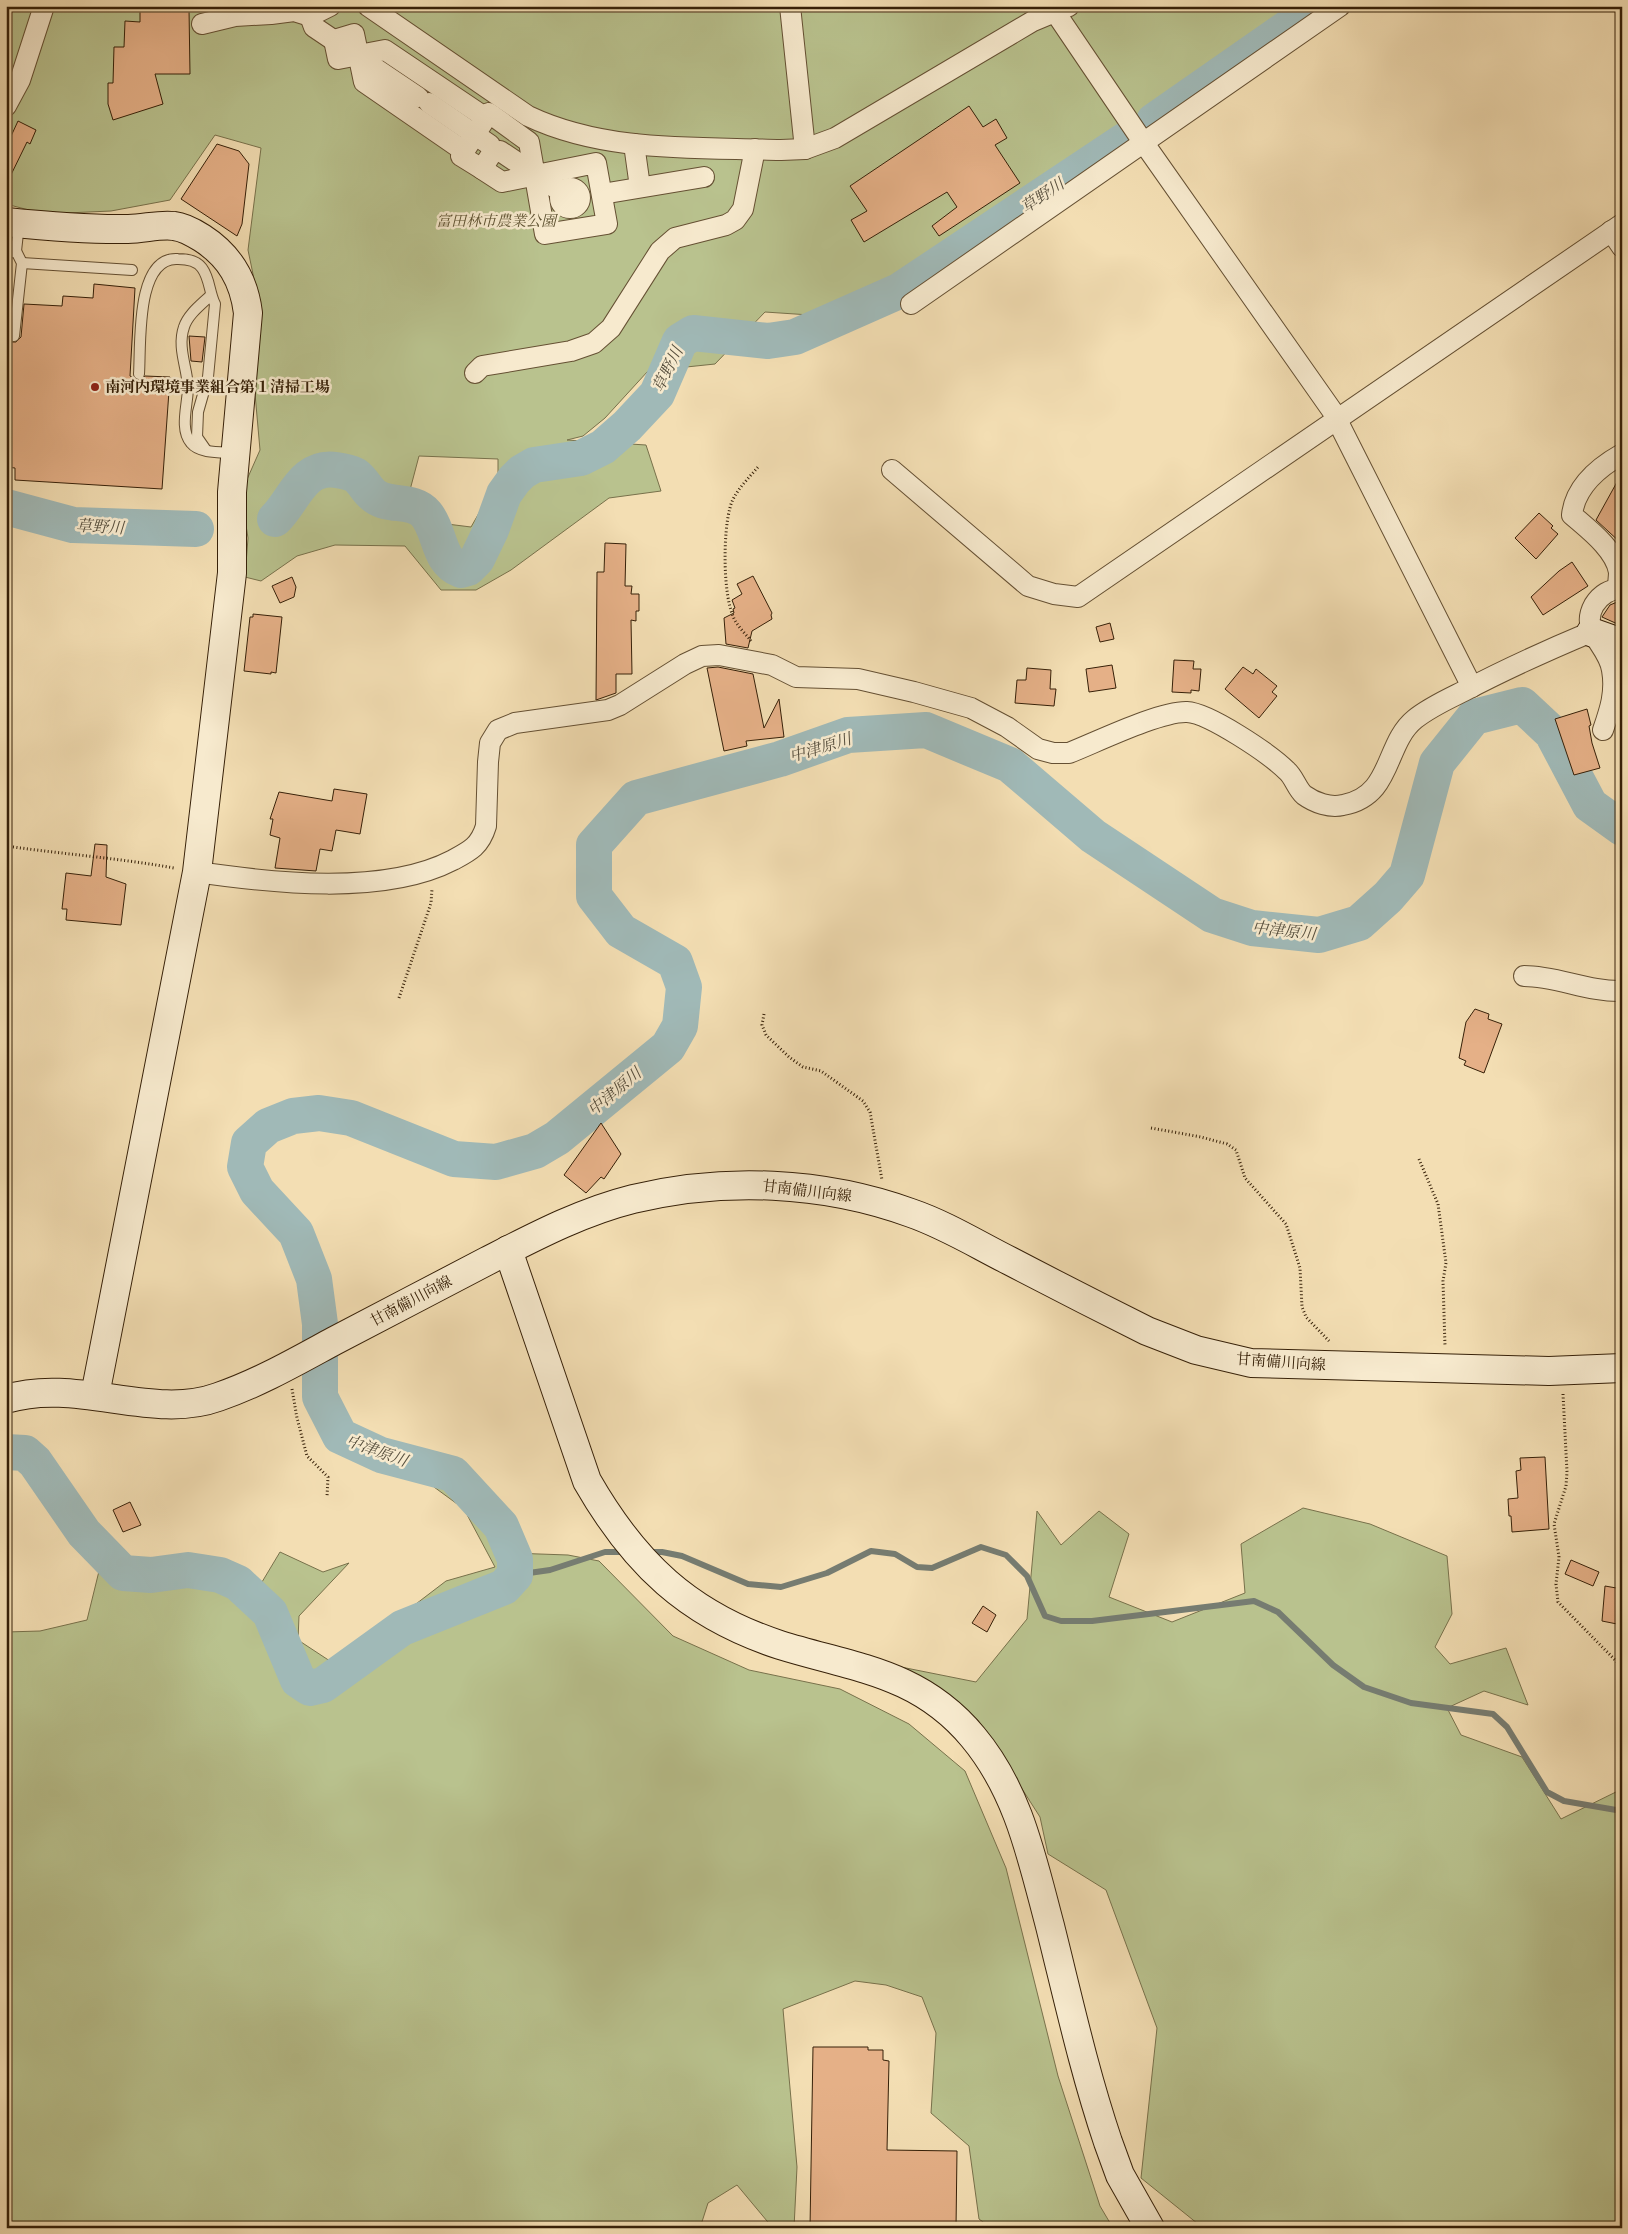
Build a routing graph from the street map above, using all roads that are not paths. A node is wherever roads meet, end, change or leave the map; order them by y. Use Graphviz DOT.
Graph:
graph roads {
  1 [pos="44,6"];
  2 [pos="330,6"];
  3 [pos="368,6"];
  4 [pos="790,6"];
  5 [pos="1340,6"];
  6 [pos="1062,7"];
  7 [pos="310,16"];
  8 [pos="202,24"];
  9 [pos="376,65"];
  10 [pos="427,102"];
  11 [pos="6,106"];
  12 [pos="1144,142"];
  13 [pos="634,144"];
  14 [pos="755,149"];
  15 [pos="805,149"];
  16 [pos="520,164"];
  17 [pos="704,177"];
  18 [pos="640,187"];
  19 [pos="602,193"];
  20 [pos="13,223"];
  21 [pos="576,229"];
  22 [pos="1618,234"];
  23 [pos="11,252"];
  24 [pos="22,263"];
  25 [pos="132,270"];
  26 [pos="211,295"];
  27 [pos="911,304"];
  28 [pos="14,336"];
  29 [pos="475,373"];
  30 [pos="139,374"];
  31 [pos="1336,420"];
  32 [pos="206,450"];
  33 [pos="236,453"];
  34 [pos="1622,454"];
  35 [pos="892,470"];
  36 [pos="1620,588"];
  37 [pos="1592,632"];
  38 [pos="1622,643"];
  39 [pos="1472,687"];
  40 [pos="1603,730"];
  41 [pos="197,872"];
  42 [pos="1524,976"];
  43 [pos="1622,991"];
  44 [pos="508,1250"];
  45 [pos="1622,1368"];
  46 [pos="95,1395"];
  47 [pos="6,1399"];
  48 [pos="1150,2228"];
  1 -- 11 [label="street"];
  2 -- 7 [label="street"];
  3 -- 13 [label="street"];
  4 -- 15 [label="street"];
  5 -- 12 [label="street"];
  6 -- 12 [label="street"];
  6 -- 15 [label="street"];
  7 -- 8 [label="street"];
  7 -- 9 [label="street"];
  9 -- 10 [label="street"];
  9 -- 10 [label="street"];
  9 -- 10 [label="street"];
  9 -- 10 [label="street"];
  10 -- 16 [label="street"];
  10 -- 16 [label="street"];
  12 -- 27 [label="street"];
  12 -- 31 [label="street"];
  13 -- 14 [label="street"];
  13 -- 18 [label="street"];
  14 -- 15 [label="street"];
  14 -- 29 [label="street"];
  16 -- 19 [label="street"];
  16 -- 19 [label="street"];
  16 -- 21 [label="street"];
  16 -- 21 [label="street"];
  17 -- 18 [label="street"];
  18 -- 19 [label="street"];
  19 -- 21 [label="street"];
  20 -- 23 [label="lane"];
  20 -- 33 [label="street"];
  22 -- 31 [label="street"];
  23 -- 24 [label="lane"];
  24 -- 25 [label="lane"];
  24 -- 28 [label="lane"];
  26 -- 30 [label="lane"];
  26 -- 32 [label="lane"];
  26 -- 32 [label="lane"];
  31 -- 35 [label="street"];
  31 -- 39 [label="street"];
  32 -- 33 [label="lane"];
  33 -- 41 [label="street"];
  34 -- 36 [label="street"];
  36 -- 37 [label="street"];
  37 -- 38 [label="street"];
  37 -- 39 [label="street"];
  37 -- 40 [label="street"];
  39 -- 41 [label="street"];
  41 -- 46 [label="street"];
  42 -- 43 [label="street"];
  44 -- 45 [label="street, 甘南備川向線"];
  44 -- 46 [label="street, 甘南備川向線"];
  44 -- 48 [label="street"];
  46 -- 47 [label="street, 甘南備川向線"];
}
